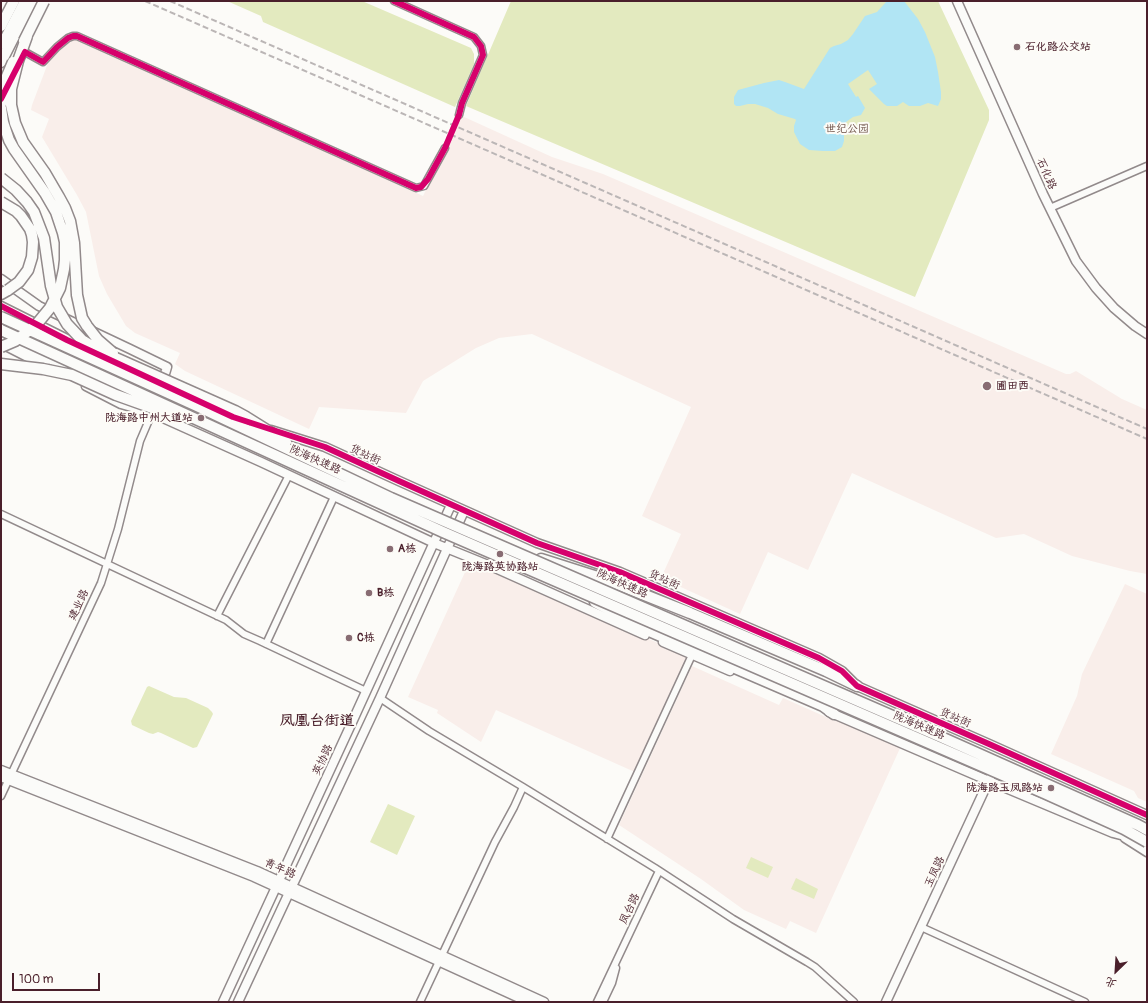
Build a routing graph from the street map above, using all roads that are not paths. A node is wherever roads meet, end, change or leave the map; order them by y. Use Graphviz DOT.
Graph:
graph roads {
  1 [pos="14,1"];
  2 [pos="24,1"];
  3 [pos="32,1"];
  4 [pos="44,1"];
  5 [pos="394,1"];
  6 [pos="957,1"];
  7 [pos="1,26"];
  8 [pos="27,36"];
  9 [pos="1,45"];
  10 [pos="1,62"];
  11 [pos="1,99"];
  12 [pos="1,104"];
  13 [pos="1,108"];
  14 [pos="459,115"];
  15 [pos="445,148"];
  16 [pos="1147,166"];
  17 [pos="1,178"];
  18 [pos="1,202"];
  19 [pos="1050,208"];
  20 [pos="1,279"];
  21 [pos="1,294"];
  22 [pos="1,306"];
  23 [pos="1,317"];
  24 [pos="1,330"];
  25 [pos="1147,334"];
  26 [pos="1,337"];
  27 [pos="1,345"];
  28 [pos="126,363"];
  29 [pos="1,364"];
  30 [pos="162,384"];
  31 [pos="152,413"];
  32 [pos="219,430"];
  33 [pos="324,466"];
  34 [pos="289,475"];
  35 [pos="334,497"];
  36 [pos="451,505"];
  37 [pos="464,511"];
  38 [pos="1,514"];
  39 [pos="434,542"];
  40 [pos="447,548"];
  41 [pos="509,549"];
  42 [pos="107,564"];
  43 [pos="553,580"];
  44 [pos="218,616"];
  45 [pos="266,644"];
  46 [pos="692,655"];
  47 [pos="857,686"];
  48 [pos="366,691"];
  49 [pos="380,698"];
  50 [pos="834,714"];
  51 [pos="1003,750"];
  52 [pos="1,770"];
  53 [pos="7,777"];
  54 [pos="989,781"];
  55 [pos="523,787"];
  56 [pos="1,796"];
  57 [pos="1147,815"];
  58 [pos="1147,830"];
  59 [pos="1113,833"];
  60 [pos="607,839"];
  61 [pos="1147,842"];
  62 [pos="1147,852"];
  63 [pos="659,871"];
  64 [pos="278,884"];
  65 [pos="291,890"];
  66 [pos="921,927"];
  67 [pos="620,955"];
  68 [pos="441,958"];
  69 [pos="222,1002"];
  70 [pos="238,1002"];
  71 [pos="420,1002"];
  72 [pos="528,1002"];
  73 [pos="544,1002"];
  74 [pos="597,1002"];
  75 [pos="603,1002"];
  76 [pos="854,1002"];
  77 [pos="886,1002"];
  78 [pos="1085,1002"];
  1 -- 7 [label="highway"];
  2 -- 9 [label="street"];
  3 -- 10 [label="highway"];
  4 -- 8 [label="highway, bridge"];
  5 -- 14 [label="street"];
  6 -- 19 [label="street, 石化路"];
  8 -- 12 [label="highway, bridge"];
  8 -- 28 [label="highway, bridge"];
  11 -- 15 [label="street"];
  13 -- 27 [label="highway, bridge"];
  16 -- 19 [label="street"];
  17 -- 28 [label="highway, bridge"];
  18 -- 21 [label="highway, bridge"];
  19 -- 25 [label="street, 石化路"];
  20 -- 30 [label="street"];
  22 -- 30 [label="street, 货站街"];
  23 -- 33 [label="highway, 陇海快速路, bridge"];
  24 -- 32 [label="highway, 陇海快速路, bridge"];
  26 -- 31 [label="street"];
  27 -- 31 [label="street"];
  28 -- 33 [label="highway, bridge"];
  29 -- 32 [label="highway, bridge"];
  30 -- 36 [label="street, 货站街"];
  31 -- 34 [label="street"];
  31 -- 42 [label="street, 建业路"];
  32 -- 43 [label="highway, 陇海快速路, bridge"];
  33 -- 41 [label="highway, 陇海快速路, bridge"];
  34 -- 35 [label="street"];
  34 -- 44 [label="street"];
  35 -- 39 [label="street"];
  35 -- 45 [label="street"];
  36 -- 37 [label="street, 货站街"];
  36 -- 39 [label="street, 英协路"];
  37 -- 40 [label="street"];
  37 -- 47 [label="street, 货站街"];
  38 -- 42 [label="street"];
  39 -- 40 [label="street"];
  39 -- 48 [label="street, 英协路"];
  40 -- 46 [label="street"];
  40 -- 49 [label="street"];
  41 -- 47 [label="highway, bridge"];
  41 -- 58 [label="highway, 陇海快速路, bridge"];
  42 -- 44 [label="street"];
  42 -- 53 [label="street, 建业路"];
  43 -- 50 [label="highway, bridge"];
  43 -- 61 [label="highway, 陇海快速路, bridge"];
  44 -- 45 [label="street"];
  45 -- 48 [label="street"];
  46 -- 50 [label="street"];
  46 -- 60 [label="street"];
  47 -- 51 [label="street, 货站街"];
  48 -- 64 [label="street, 英协路"];
  49 -- 55 [label="street"];
  49 -- 65 [label="street"];
  50 -- 54 [label="street"];
  51 -- 54 [label="street, 玉凤路"];
  51 -- 57 [label="street, 货站街"];
  52 -- 53 [label="street, 青年路"];
  53 -- 56 [label="street, 建业路"];
  53 -- 64 [label="street, 青年路"];
  54 -- 59 [label="street"];
  54 -- 66 [label="street, 玉凤路"];
  55 -- 60 [label="street"];
  55 -- 68 [label="street"];
  59 -- 61 [label="street"];
  59 -- 62 [label="street"];
  60 -- 63 [label="street"];
  63 -- 67 [label="street, 凤台路"];
  63 -- 76 [label="street"];
  64 -- 65 [label="street, 青年路"];
  64 -- 69 [label="street, 英协路"];
  65 -- 68 [label="street, 青年路"];
  65 -- 70 [label="street"];
  66 -- 77 [label="street, 玉凤路"];
  66 -- 78 [label="street"];
  67 -- 74 [label="street, 凤台路"];
  67 -- 75 [label="street, 凤台路"];
  68 -- 71 [label="street"];
  68 -- 72 [label="street, 青年路"];
  68 -- 73 [label="street, 青年路"];
}
